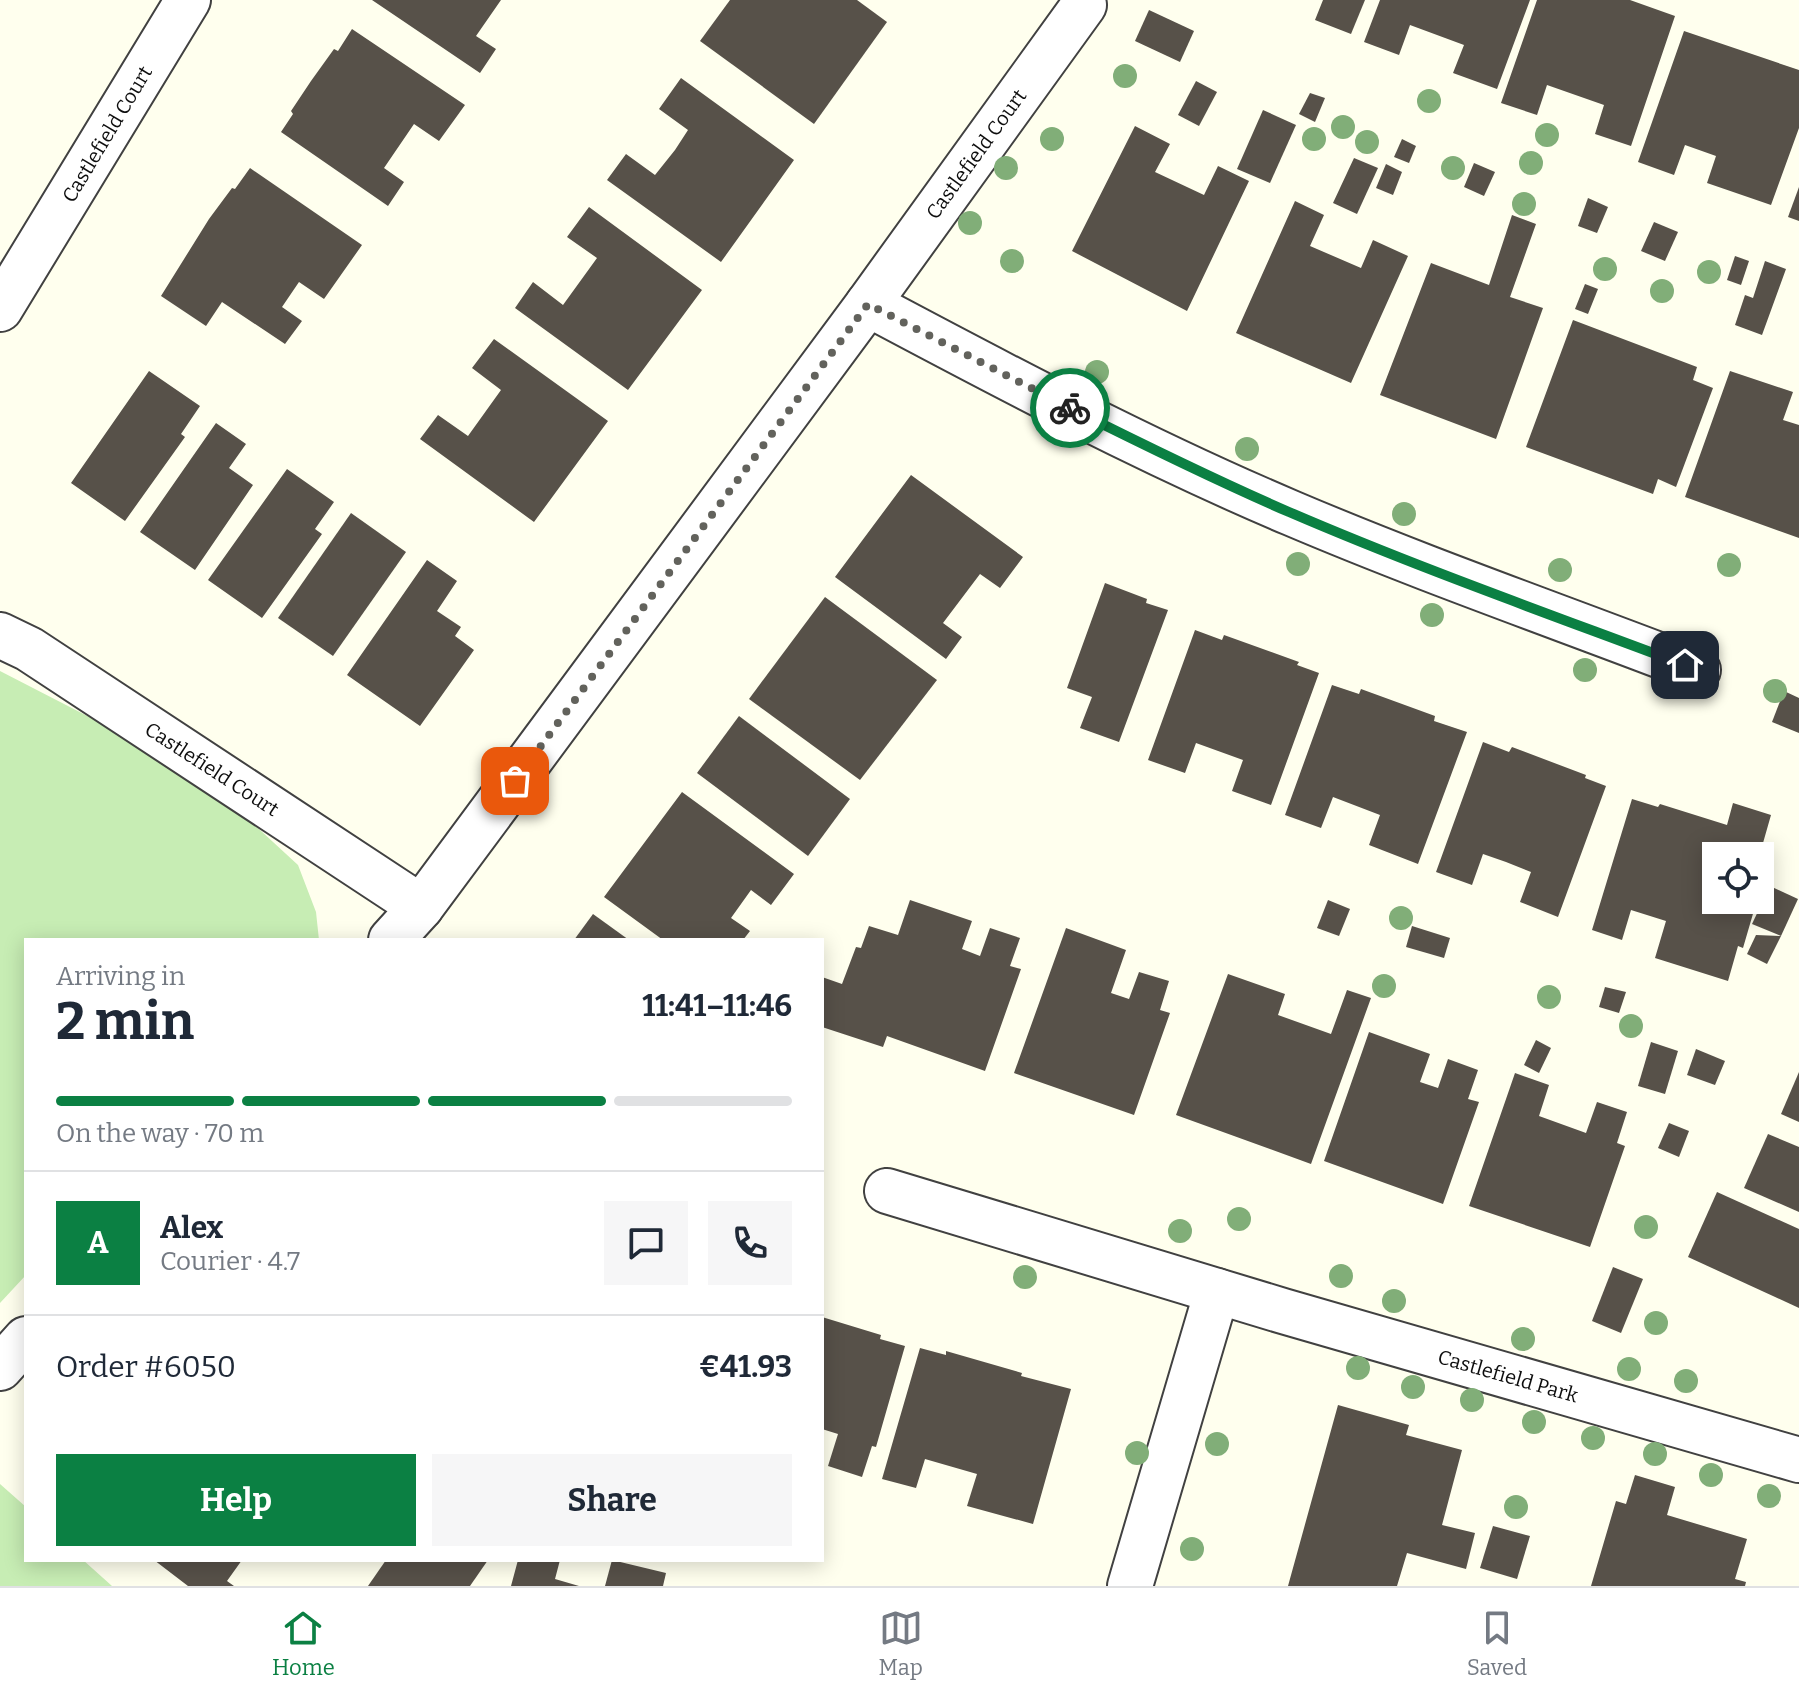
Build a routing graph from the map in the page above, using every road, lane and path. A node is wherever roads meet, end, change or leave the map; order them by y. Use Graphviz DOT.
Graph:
graph roads {
  1 [pos="188,0"];
  2 [pos="1084,5"];
  3 [pos="868,304"];
  4 [pos="0,309"];
  5 [pos="0,635"];
  6 [pos="1698,670"];
  7 [pos="421,907"];
  8 [pos="393,938"];
  9 [pos="887,1191"];
  10 [pos="1217,1291"];
  11 [pos="24,1341"];
  12 [pos="0,1368"];
  13 [pos="1799,1460"];
  14 [pos="1130,1586"];
  1 -- 4 [label="street, Castlefield Court"];
  2 -- 3 [label="street, Castlefield Court"];
  3 -- 6 [label="street"];
  3 -- 7 [label="street, Castlefield Court"];
  5 -- 7 [label="street, Castlefield Court"];
  7 -- 8 [label="street, Castlefield Court"];
  9 -- 10 [label="street, Castlefield Park"];
  10 -- 13 [label="street, Castlefield Park"];
  10 -- 14 [label="street"];
  11 -- 12 [label="street"];
}
